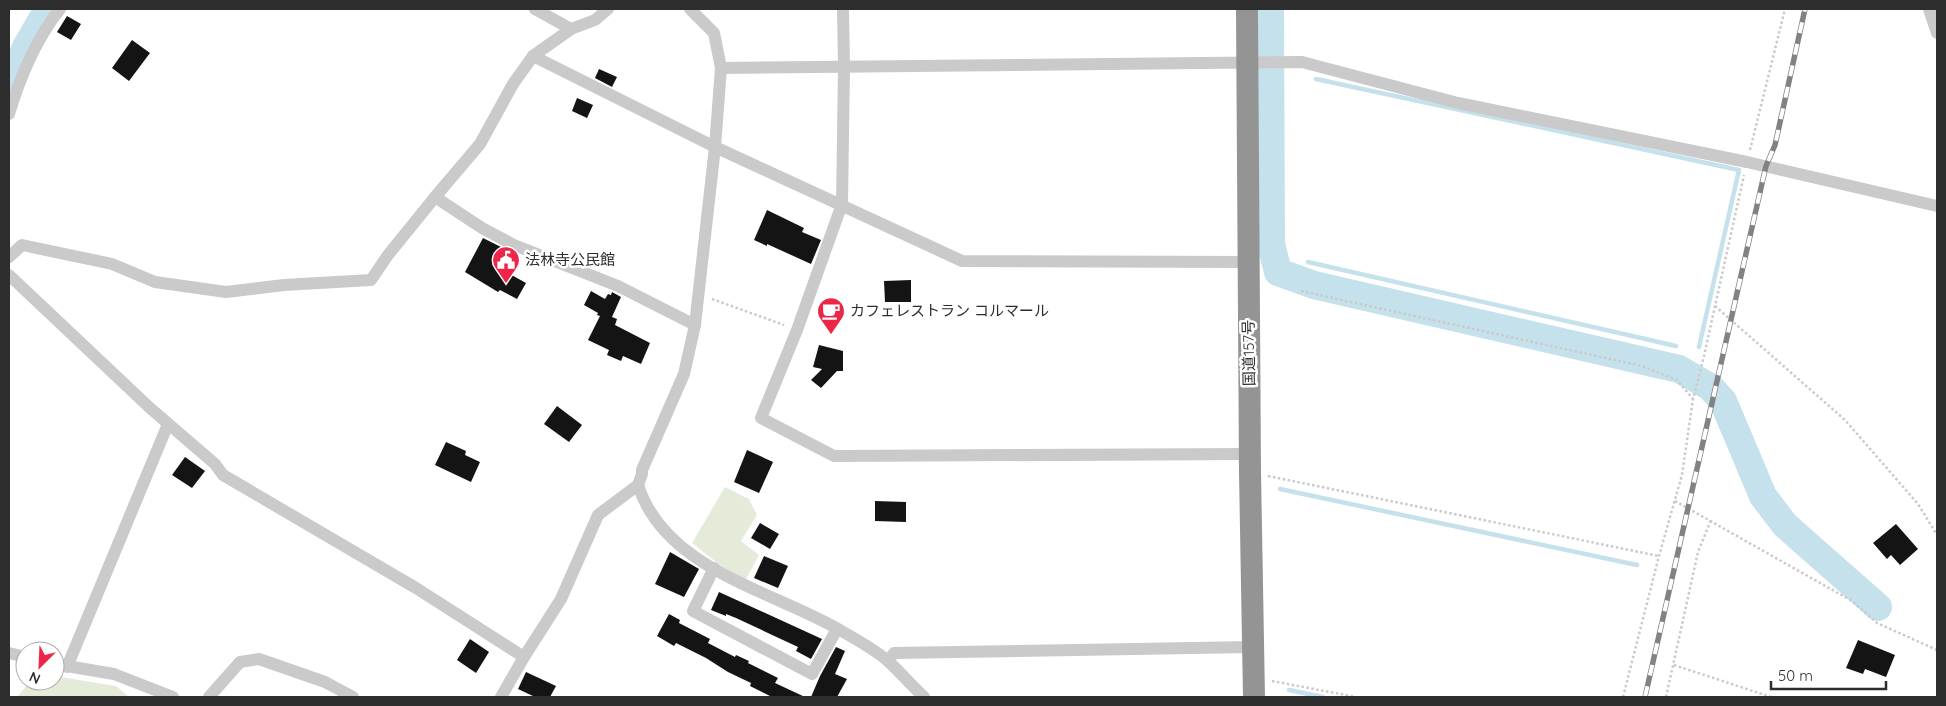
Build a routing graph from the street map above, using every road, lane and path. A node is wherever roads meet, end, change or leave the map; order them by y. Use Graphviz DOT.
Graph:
graph roads {
  1 [pos="60,9"];
  2 [pos="535,9"];
  3 [pos="608,9"];
  4 [pos="690,9"];
  5 [pos="843,9"];
  6 [pos="1247,9"];
  7 [pos="1785,9"];
  8 [pos="1929,9"];
  9 [pos="571,29"];
  10 [pos="1937,33"];
  11 [pos="533,56"];
  12 [pos="1254,64"];
  13 [pos="844,67"];
  14 [pos="721,68"];
  15 [pos="9,114"];
  16 [pos="714,147"];
  17 [pos="1747,162"];
  18 [pos="435,196"];
  19 [pos="842,204"];
  20 [pos="1937,206"];
  21 [pos="9,257"];
  22 [pos="1248,262"];
  23 [pos="9,275"];
  24 [pos="1301,291"];
  25 [pos="698,295"];
  26 [pos="1715,306"];
  27 [pos="695,325"];
  28 [pos="798,330"];
  29 [pos="1693,399"];
  30 [pos="168,424"];
  31 [pos="1250,463"];
  32 [pos="638,485"];
  33 [pos="1675,500"];
  34 [pos="1710,520"];
  35 [pos="1937,535"];
  36 [pos="1659,556"];
  37 [pos="714,568"];
  38 [pos="837,629"];
  39 [pos="1252,647"];
  40 [pos="1937,650"];
  41 [pos="65,657"];
  42 [pos="524,657"];
  43 [pos="888,661"];
  44 [pos="1674,665"];
  45 [pos="65,667"];
  46 [pos="1253,687"];
  47 [pos="173,697"];
  48 [pos="209,697"];
  49 [pos="353,697"];
  50 [pos="501,697"];
  51 [pos="924,697"];
  52 [pos="1356,697"];
  53 [pos="1623,697"];
  54 [pos="1666,697"];
  55 [pos="1772,697"];
  1 -- 15 [label="street"];
  2 -- 9 [label="street"];
  3 -- 9 [label="street"];
  4 -- 14 [label="street"];
  5 -- 13 [label="street"];
  6 -- 12 [label="highway, 国道157号"];
  7 -- 17 [label="path"];
  8 -- 10 [label="street"];
  9 -- 11 [label="street"];
  11 -- 16 [label="street"];
  11 -- 18 [label="street"];
  12 -- 13 [label="street"];
  12 -- 17 [label="street"];
  12 -- 22 [label="highway, 国道157号"];
  13 -- 14 [label="street"];
  13 -- 19 [label="street"];
  14 -- 16 [label="street"];
  16 -- 19 [label="street"];
  16 -- 25 [label="street"];
  17 -- 20 [label="street"];
  17 -- 26 [label="path"];
  18 -- 21 [label="street"];
  18 -- 27 [label="street"];
  19 -- 22 [label="street"];
  19 -- 28 [label="street"];
  22 -- 31 [label="highway, 国道157号"];
  23 -- 30 [label="street"];
  24 -- 29 [label="path"];
  25 -- 27 [label="street"];
  25 -- 28 [label="path"];
  26 -- 29 [label="path"];
  26 -- 35 [label="path"];
  27 -- 32 [label="street"];
  28 -- 31 [label="street"];
  29 -- 33 [label="path"];
  30 -- 41 [label="street"];
  30 -- 42 [label="street"];
  31 -- 36 [label="path"];
  31 -- 39 [label="highway, 国道157号"];
  32 -- 37 [label="street"];
  32 -- 42 [label="street"];
  33 -- 34 [label="path"];
  33 -- 36 [label="path"];
  34 -- 40 [label="path"];
  34 -- 44 [label="path"];
  36 -- 53 [label="path"];
  37 -- 38 [label="street"];
  37 -- 38 [label="street"];
  38 -- 43 [label="street"];
  39 -- 43 [label="street"];
  39 -- 46 [label="highway, 国道157号"];
  42 -- 50 [label="street"];
  43 -- 51 [label="street"];
  44 -- 54 [label="path"];
  44 -- 55 [label="path"];
  45 -- 47 [label="street"];
  46 -- 52 [label="path"];
  48 -- 49 [label="street"];
}
